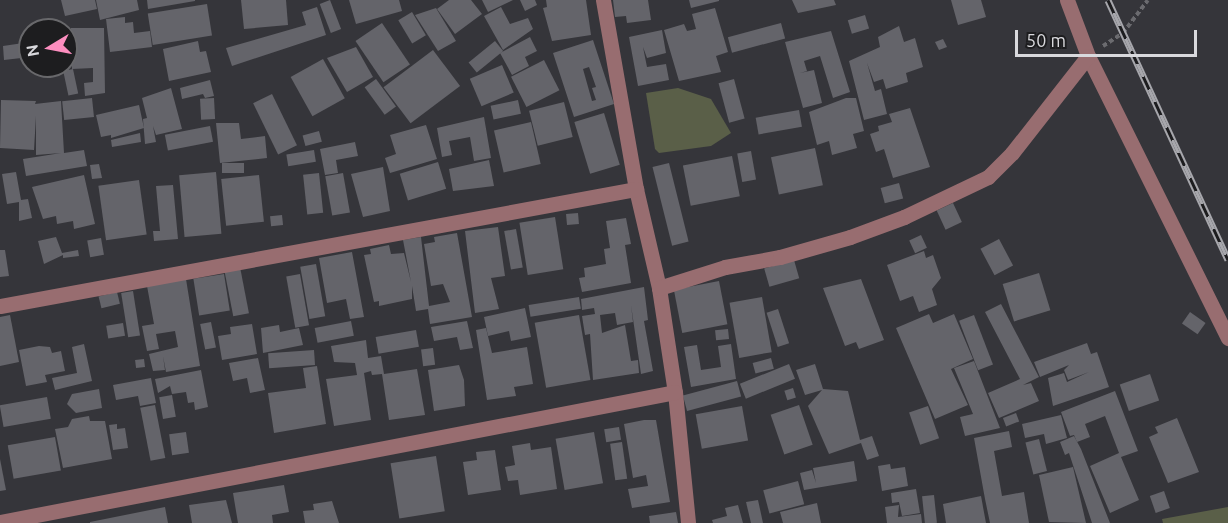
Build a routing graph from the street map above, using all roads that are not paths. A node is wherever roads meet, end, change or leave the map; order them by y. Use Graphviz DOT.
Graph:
graph roads {
  1 [pos="603,0"];
  2 [pos="1067,0"];
  3 [pos="1088,56"];
  4 [pos="636,189"];
  5 [pos="659,288"];
  6 [pos="0,306"];
  7 [pos="1228,338"];
  8 [pos="675,392"];
  9 [pos="0,522"];
  10 [pos="688,523"];
  1 -- 4 [label="street"];
  2 -- 3 [label="street"];
  3 -- 5 [label="street"];
  3 -- 7 [label="street"];
  4 -- 5 [label="street"];
  4 -- 6 [label="street"];
  5 -- 8 [label="street"];
  8 -- 9 [label="street"];
  8 -- 10 [label="street"];
}
